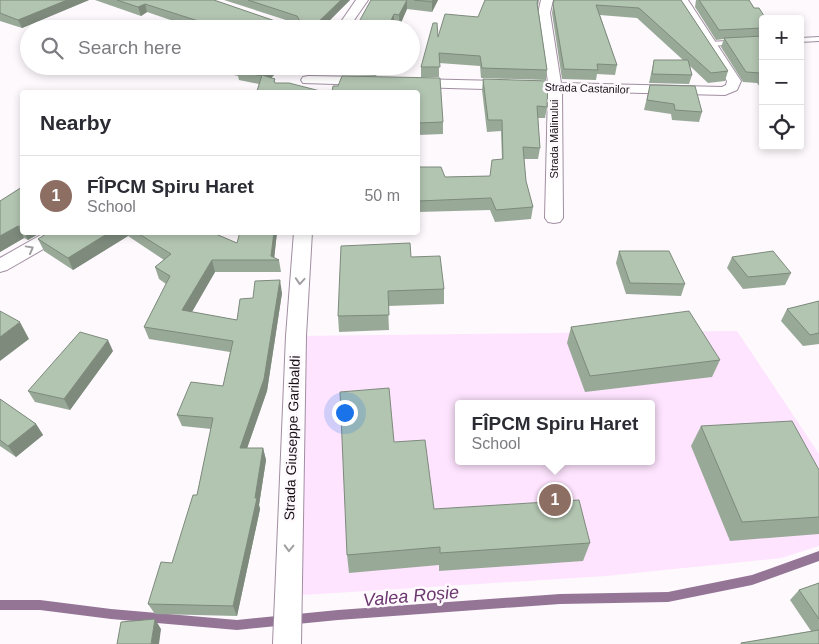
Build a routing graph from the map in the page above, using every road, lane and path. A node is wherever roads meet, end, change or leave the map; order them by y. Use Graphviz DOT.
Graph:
graph roads {
  1 [pos="362,0"];
  2 [pos="547,0"];
  3 [pos="682,0"];
  4 [pos="348,20"];
  5 [pos="819,39"];
  6 [pos="804,40"];
  7 [pos="759,42"];
  8 [pos="709,44"];
  9 [pos="311,75"];
  10 [pos="308,80"];
  11 [pos="377,82"];
  12 [pos="406,82"];
  13 [pos="554,86"];
  14 [pos="293,87"];
  15 [pos="313,90"];
  16 [pos="554,218"];
  17 [pos="55,235"];
  18 [pos="304,235"];
  19 [pos="0,266"];
  20 [pos="287,639"];
  1 -- 4 [label="street"];
  2 -- 13 [label="street, Strada Mălinului"];
  3 -- 8 [label="street, Strada Castanilor"];
  5 -- 6 [label="lane"];
  7 -- 8 [label="lane"];
  8 -- 13 [label="street, Strada Castanilor"];
  9 -- 10 [label="street"];
  10 -- 11 [label="street"];
  10 -- 14 [label="street"];
  10 -- 15 [label="street"];
  12 -- 13 [label="street, Strada Castanilor"];
  13 -- 16 [label="street, Strada Mălinului"];
  19 -- 17 [label="street, one-way"];
  18 -- 20 [label="street, Strada Giuseppe Garibaldi, one-way"];
}
